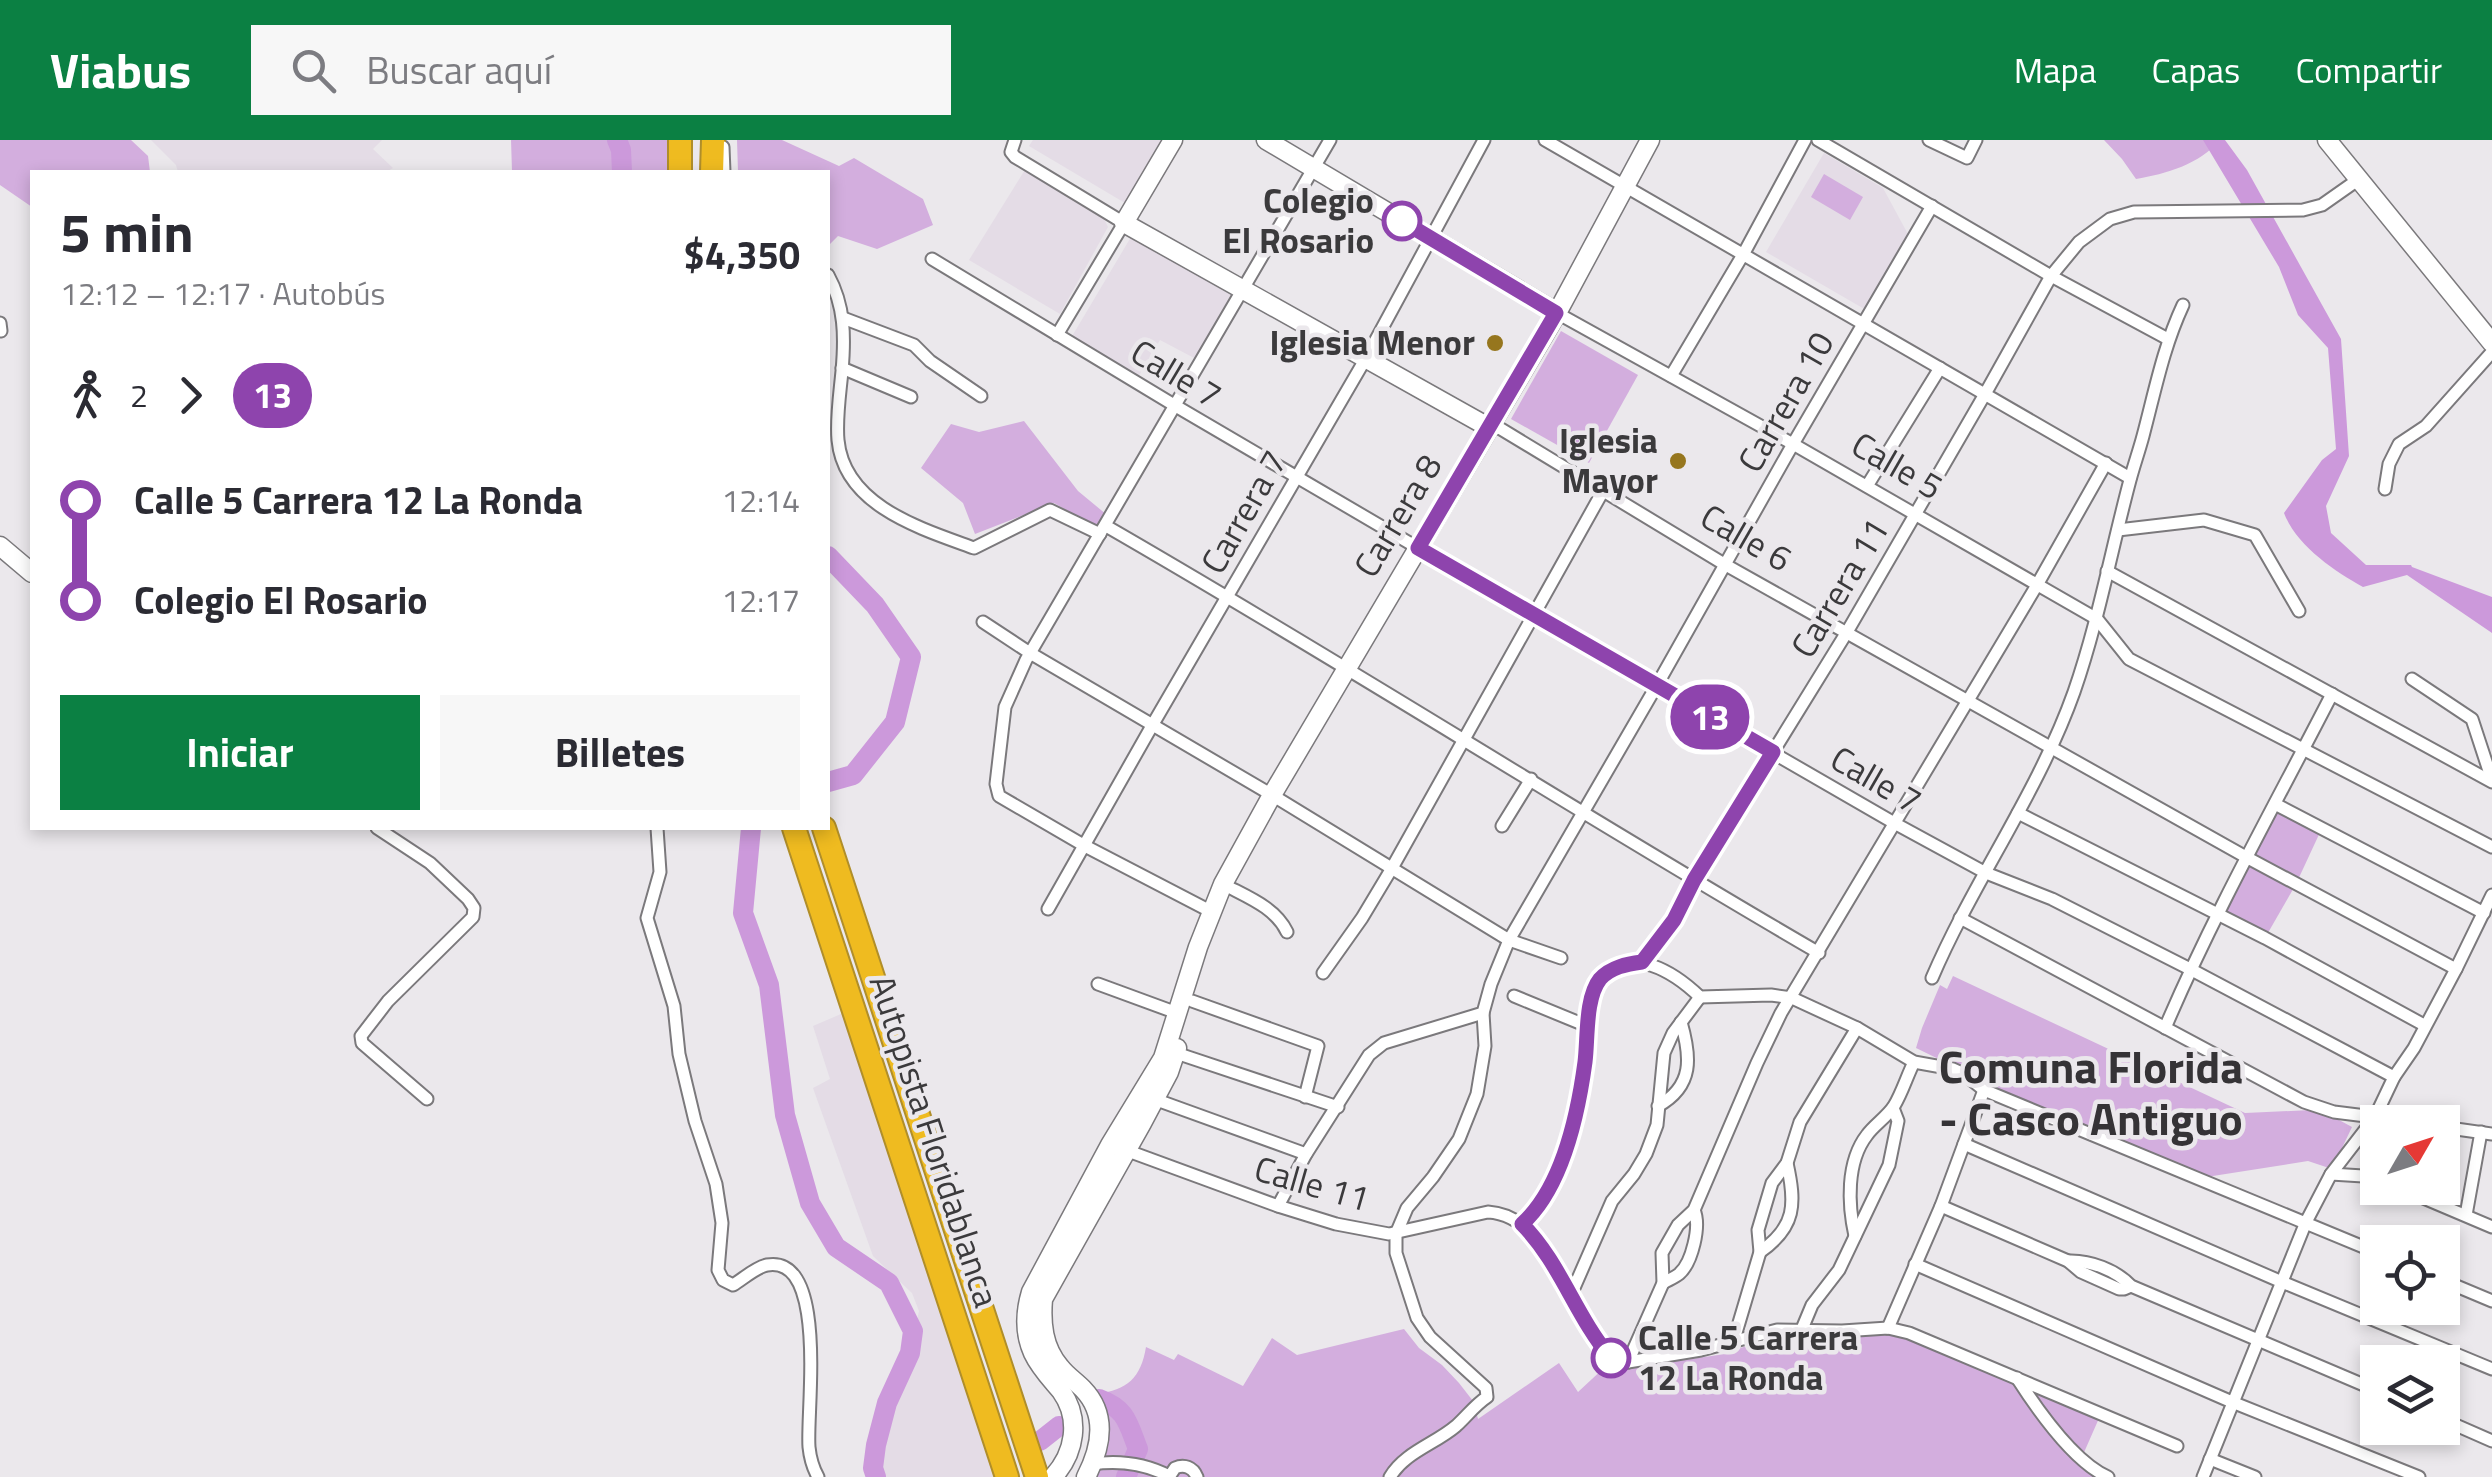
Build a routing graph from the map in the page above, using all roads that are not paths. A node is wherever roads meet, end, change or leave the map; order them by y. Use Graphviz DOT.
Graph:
graph roads {
  1 [pos="680,140"];
  2 [pos="713,140"];
  3 [pos="723,140"];
  4 [pos="1173,140"];
  5 [pos="1266,140"];
  6 [pos="1330,140"];
  7 [pos="1484,140"];
  8 [pos="1545,140"];
  9 [pos="1650,140"];
  10 [pos="1805,140"];
  11 [pos="1818,140"];
  12 [pos="1930,140"];
  13 [pos="1976,140"];
  14 [pos="2327,140"];
  15 [pos="1013,146"];
  16 [pos="1314,169"];
  17 [pos="680,170"];
  18 [pos="712,170"];
  19 [pos="724,170"];
  20 [pos="2359,180"];
  21 [pos="1624,187"];
  22 [pos="1932,206"];
  23 [pos="1124,223"];
  24 [pos="1431,238"];
  25 [pos="1744,254"];
  26 [pos="932,258"];
  27 [pos="2051,276"];
  28 [pos="830,280"];
  29 [pos="1244,290"];
  30 [pos="2183,306"];
  31 [pos="1556,313"];
  32 [pos="843,318"];
  33 [pos="1863,324"];
  34 [pos="1057,335"];
  35 [pos="2168,339"];
  36 [pos="2492,342"];
  37 [pos="2492,352"];
  38 [pos="1366,358"];
  39 [pos="842,368"];
  40 [pos="1940,368"];
  41 [pos="1671,376"];
  42 [pos="1986,394"];
  43 [pos="981,396"];
  44 [pos="912,397"];
  45 [pos="1174,405"];
  46 [pos="1490,426"];
  47 [pos="1793,444"];
  48 [pos="2106,463"];
  49 [pos="1297,476"];
  50 [pos="2130,478"];
  51 [pos="1867,486"];
  52 [pos="2385,489"];
  53 [pos="1603,491"];
  54 [pos="1916,514"];
  55 [pos="1103,530"];
  56 [pos="2118,530"];
  57 [pos="0,546"];
  58 [pos="1418,548"];
  59 [pos="1724,564"];
  60 [pos="30,571"];
  61 [pos="2107,571"];
  62 [pos="2037,585"];
  63 [pos="1227,596"];
  64 [pos="2300,611"];
  65 [pos="1534,614"];
  66 [pos="2097,619"];
  67 [pos="983,622"];
  68 [pos="1847,632"];
  69 [pos="1030,654"];
  70 [pos="1346,668"];
  71 [pos="2412,679"];
  72 [pos="1657,685"];
  73 [pos="2332,694"];
  74 [pos="1968,700"];
  75 [pos="1153,724"];
  76 [pos="1464,739"];
  77 [pos="2050,748"];
  78 [pos="2303,750"];
  79 [pos="1773,752"];
  80 [pos="1531,779"];
  81 [pos="2492,781"];
  82 [pos="1272,795"];
  83 [pos="2275,804"];
  84 [pos="1584,811"];
  85 [pos="2018,813"];
  86 [pos="1896,824"];
  87 [pos="1502,826"];
  88 [pos="380,830"];
  89 [pos="657,830"];
  90 [pos="795,830"];
  91 [pos="825,830"];
  92 [pos="1085,846"];
  93 [pos="2492,848"];
  94 [pos="1711,852"];
  95 [pos="2246,857"];
  96 [pos="1723,859"];
  97 [pos="1392,868"];
  98 [pos="1986,872"];
  99 [pos="1694,880"];
  100 [pos="1224,884"];
  101 [pos="2492,895"];
  102 [pos="1048,910"];
  103 [pos="2484,912"];
  104 [pos="2218,913"];
  105 [pos="1960,918"];
  106 [pos="1210,920"];
  107 [pos="1288,932"];
  108 [pos="1509,940"];
  109 [pos="1820,952"];
  110 [pos="1562,958"];
  111 [pos="1642,962"];
  112 [pos="2456,968"];
  113 [pos="2190,969"];
  114 [pos="1323,973"];
  115 [pos="1932,978"];
  116 [pos="1098,984"];
  117 [pos="1514,996"];
  118 [pos="1700,997"];
  119 [pos="1792,998"];
  120 [pos="1192,1000"];
  121 [pos="1177,1013"];
  122 [pos="1483,1013"];
  123 [pos="1681,1022"];
  124 [pos="2424,1025"];
  125 [pos="1587,1026"];
  126 [pos="1857,1028"];
  127 [pos="2165,1028"];
  128 [pos="1176,1053"];
  129 [pos="1914,1062"];
  130 [pos="2394,1076"];
  131 [pos="1984,1090"];
  132 [pos="1305,1097"];
  133 [pos="427,1099"];
  134 [pos="1154,1099"];
  135 [pos="2381,1105"];
  136 [pos="1658,1106"];
  137 [pos="1338,1107"];
  138 [pos="1893,1108"];
  139 [pos="2360,1116"];
  140 [pos="2460,1129"];
  141 [pos="2486,1133"];
  142 [pos="2360,1137"];
  143 [pos="1964,1144"];
  144 [pos="1118,1148"];
  145 [pos="1306,1154"];
  146 [pos="1787,1163"];
  147 [pos="2331,1174"];
  148 [pos="2360,1176"];
  149 [pos="2443,1205"];
  150 [pos="1278,1206"];
  151 [pos="1941,1206"];
  152 [pos="1694,1210"];
  153 [pos="2466,1214"];
  154 [pos="2306,1222"];
  155 [pos="1522,1224"];
  156 [pos="2492,1227"];
  157 [pos="1396,1234"];
  158 [pos="1854,1236"];
  159 [pos="2360,1245"];
  160 [pos="1760,1252"];
  161 [pos="1915,1264"];
  162 [pos="1663,1282"];
  163 [pos="2282,1282"];
  164 [pos="2460,1288"];
  165 [pos="1570,1296"];
  166 [pos="2492,1301"];
  167 [pos="1888,1328"];
  168 [pos="1802,1329"];
  169 [pos="2259,1339"];
  170 [pos="1733,1343"];
  171 [pos="1628,1362"];
  172 [pos="2492,1370"];
  173 [pos="1056,1374"];
  174 [pos="2016,1378"];
  175 [pos="2360,1382"];
  176 [pos="2232,1402"];
  177 [pos="2460,1427"];
  178 [pos="2492,1441"];
  179 [pos="2177,1446"];
  180 [pos="2210,1459"];
  181 [pos="1090,1467"];
  182 [pos="1042,1474"];
  183 [pos="1169,1476"];
  184 [pos="818,1477"];
  185 [pos="1008,1477"];
  186 [pos="1072,1477"];
  187 [pos="1197,1477"];
  188 [pos="1390,1477"];
  189 [pos="2108,1477"];
  190 [pos="2203,1477"];
  191 [pos="2254,1477"];
  192 [pos="2419,1477"];
  1 -- 17 [label="highway"];
  2 -- 18 [label="highway"];
  3 -- 19 [label="street"];
  4 -- 23 [label="main road"];
  5 -- 16 [label="main road, Calle 5"];
  6 -- 16 [label="street"];
  7 -- 24 [label="street, Carrera 7"];
  8 -- 21 [label="street"];
  9 -- 21 [label="main road, Carrera 8"];
  10 -- 25 [label="street"];
  11 -- 22 [label="street"];
  12 -- 13 [label="street"];
  14 -- 20 [label="main road"];
  15 -- 23 [label="street, Calle 6"];
  16 -- 24 [label="main road, Calle 5"];
  16 -- 29 [label="street"];
  20 -- 27 [label="street, Carrera 11"];
  20 -- 36 [label="main road"];
  21 -- 25 [label="street"];
  21 -- 31 [label="main road, Carrera 8"];
  22 -- 27 [label="street"];
  22 -- 33 [label="street, Carrera 10"];
  23 -- 29 [label="main road, Calle 6"];
  23 -- 34 [label="street"];
  24 -- 31 [label="main road, Calle 5"];
  24 -- 38 [label="street, Carrera 7"];
  25 -- 33 [label="street"];
  25 -- 41 [label="street"];
  26 -- 34 [label="street, Calle 7"];
  27 -- 35 [label="street"];
  27 -- 42 [label="street, Carrera 11"];
  28 -- 32 [label="street"];
  29 -- 38 [label="main road, Calle 6"];
  29 -- 45 [label="street"];
  30 -- 35 [label="street"];
  31 -- 41 [label="street, Calle 5"];
  31 -- 46 [label="main road, Carrera 8"];
  32 -- 39 [label="street"];
  32 -- 43 [label="street"];
  33 -- 40 [label="street"];
  33 -- 47 [label="street, Carrera 10"];
  34 -- 45 [label="street, Calle 7"];
  35 -- 50 [label="street"];
  37 -- 52 [label="street"];
  38 -- 46 [label="main road, Calle 6"];
  38 -- 49 [label="street, Carrera 7"];
  39 -- 44 [label="street"];
  39 -- 55 [label="street"];
  40 -- 42 [label="street"];
  40 -- 51 [label="street"];
  41 -- 47 [label="street, Calle 5"];
  42 -- 48 [label="street"];
  42 -- 54 [label="street, Carrera 11"];
  45 -- 49 [label="street, Calle 7"];
  45 -- 55 [label="street"];
  46 -- 53 [label="street, Calle 6"];
  46 -- 58 [label="main road, Carrera 8"];
  47 -- 51 [label="street, Calle 5"];
  47 -- 59 [label="street, Carrera 10"];
  48 -- 50 [label="street"];
  48 -- 62 [label="street"];
  49 -- 58 [label="street, Calle 7"];
  49 -- 63 [label="street, Carrera 7"];
  50 -- 56 [label="street"];
  51 -- 54 [label="street, Calle 5"];
  53 -- 59 [label="street, Calle 6"];
  53 -- 65 [label="street"];
  54 -- 62 [label="street, Calle 5"];
  54 -- 68 [label="street, Carrera 11"];
  55 -- 63 [label="street"];
  55 -- 69 [label="street"];
  56 -- 61 [label="street"];
  56 -- 64 [label="street"];
  57 -- 60 [label="main road"];
  58 -- 65 [label="street, Calle 7"];
  58 -- 70 [label="main road, Carrera 8"];
  59 -- 68 [label="street, Calle 6"];
  59 -- 72 [label="street, Carrera 10"];
  61 -- 66 [label="street"];
  61 -- 73 [label="street"];
  62 -- 66 [label="street, Calle 5"];
  62 -- 74 [label="street"];
  63 -- 70 [label="street"];
  63 -- 75 [label="street, Carrera 7"];
  65 -- 72 [label="street, Calle 7"];
  65 -- 76 [label="street"];
  66 -- 77 [label="street"];
  66 -- 78 [label="street, Calle 5"];
  67 -- 69 [label="street"];
  68 -- 74 [label="street, Calle 6"];
  68 -- 79 [label="street, Carrera 11"];
  69 -- 75 [label="street"];
  69 -- 92 [label="street"];
  70 -- 76 [label="street"];
  70 -- 82 [label="main road, Carrera 8"];
  71 -- 81 [label="street"];
  72 -- 79 [label="street, Calle 7"];
  72 -- 84 [label="street, Carrera 10"];
  73 -- 78 [label="street"];
  73 -- 81 [label="street"];
  74 -- 77 [label="street, Calle 6"];
  74 -- 86 [label="street"];
  75 -- 82 [label="street"];
  75 -- 92 [label="street, Carrera 7"];
  76 -- 80 [label="street"];
  76 -- 97 [label="street"];
  77 -- 85 [label="street"];
  77 -- 95 [label="street, Calle 6"];
  78 -- 83 [label="street"];
  78 -- 93 [label="street, Calle 5"];
  79 -- 86 [label="street, Calle 7"];
  79 -- 94 [label="street, Carrera 11"];
  80 -- 84 [label="street"];
  80 -- 87 [label="street"];
  82 -- 97 [label="street"];
  82 -- 100 [label="main road, Carrera 8"];
  83 -- 95 [label="street"];
  83 -- 103 [label="street"];
  84 -- 99 [label="street"];
  84 -- 108 [label="street, Carrera 10"];
  85 -- 98 [label="street"];
  85 -- 104 [label="street"];
  86 -- 98 [label="street, Calle 7"];
  86 -- 109 [label="street"];
  88 -- 133 [label="street"];
  89 -- 184 [label="street"];
  90 -- 185 [label="highway, Autopista Floridablanca"];
  91 -- 182 [label="highway, Autopista Floridablanca"];
  92 -- 102 [label="street, Carrera 7"];
  92 -- 106 [label="street"];
  94 -- 96 [label="street"];
  94 -- 99 [label="street, Carrera 11"];
  95 -- 104 [label="street"];
  95 -- 112 [label="street, Calle 6"];
  97 -- 108 [label="street"];
  97 -- 114 [label="street"];
  98 -- 105 [label="street"];
  98 -- 113 [label="street, Calle 7"];
  99 -- 109 [label="street"];
  99 -- 111 [label="street, Carrera 11"];
  100 -- 106 [label="main road, Carrera 8"];
  100 -- 107 [label="street"];
  101 -- 103 [label="street"];
  103 -- 112 [label="street"];
  104 -- 113 [label="street"];
  104 -- 124 [label="street"];
  105 -- 115 [label="street"];
  105 -- 127 [label="street"];
  106 -- 120 [label="main road, Carrera 8"];
  106 -- 121 [label="main road, Carrera 8"];
  108 -- 110 [label="street"];
  108 -- 122 [label="street, Carrera 10"];
  109 -- 119 [label="street"];
  111 -- 118 [label="street"];
  111 -- 125 [label="street"];
  112 -- 124 [label="street"];
  113 -- 127 [label="street"];
  113 -- 130 [label="street, Calle 7"];
  116 -- 121 [label="street"];
  117 -- 125 [label="street"];
  118 -- 119 [label="street"];
  118 -- 123 [label="street"];
  119 -- 126 [label="street"];
  119 -- 152 [label="street"];
  120 -- 128 [label="main road, Carrera 8"];
  120 -- 132 [label="street"];
  121 -- 144 [label="main road, Carrera 8"];
  122 -- 137 [label="street"];
  122 -- 157 [label="street, Carrera 10"];
  123 -- 136 [label="street"];
  123 -- 136 [label="street"];
  124 -- 130 [label="street"];
  125 -- 155 [label="street"];
  126 -- 129 [label="street"];
  126 -- 146 [label="street"];
  127 -- 139 [label="street"];
  128 -- 132 [label="street"];
  128 -- 134 [label="main road, Carrera 8"];
  129 -- 131 [label="street"];
  129 -- 138 [label="street"];
  130 -- 135 [label="street"];
  131 -- 143 [label="street"];
  131 -- 154 [label="street"];
  132 -- 137 [label="street"];
  134 -- 144 [label="main road, Carrera 8"];
  134 -- 145 [label="street"];
  136 -- 165 [label="street"];
  137 -- 145 [label="street"];
  138 -- 158 [label="street"];
  138 -- 158 [label="street"];
  140 -- 141 [label="street"];
  141 -- 153 [label="street"];
  142 -- 147 [label="street"];
  143 -- 151 [label="street"];
  143 -- 163 [label="street"];
  144 -- 150 [label="street, Calle 11"];
  144 -- 173 [label="main road, Carrera 8"];
  144 -- 173 [label="main road, Carrera 8"];
  145 -- 150 [label="street"];
  146 -- 160 [label="street"];
  146 -- 160 [label="street"];
  147 -- 148 [label="street"];
  147 -- 154 [label="street"];
  149 -- 153 [label="street"];
  150 -- 157 [label="street, Calle 11"];
  151 -- 161 [label="street"];
  151 -- 169 [label="street"];
  152 -- 162 [label="street"];
  152 -- 162 [label="street"];
  153 -- 156 [label="street"];
  154 -- 159 [label="street"];
  154 -- 163 [label="street"];
  155 -- 157 [label="street, Calle 11"];
  155 -- 165 [label="street"];
  157 -- 188 [label="street"];
  158 -- 168 [label="street"];
  160 -- 170 [label="street"];
  161 -- 167 [label="street"];
  161 -- 176 [label="street"];
  162 -- 171 [label="street"];
  163 -- 169 [label="street"];
  163 -- 172 [label="street"];
  164 -- 166 [label="street"];
  165 -- 171 [label="street"];
  167 -- 168 [label="street"];
  167 -- 174 [label="street"];
  168 -- 170 [label="street"];
  169 -- 175 [label="street"];
  169 -- 176 [label="street"];
  170 -- 171 [label="street"];
  173 -- 181 [label="main road, Carrera 8"];
  173 -- 182 [label="main road, Carrera 8"];
  174 -- 179 [label="street"];
  174 -- 189 [label="street"];
  176 -- 180 [label="street"];
  176 -- 192 [label="street"];
  177 -- 178 [label="street"];
  180 -- 190 [label="street"];
  180 -- 191 [label="street"];
  181 -- 183 [label="street"];
  181 -- 186 [label="main road"];
  183 -- 187 [label="street"];
}
